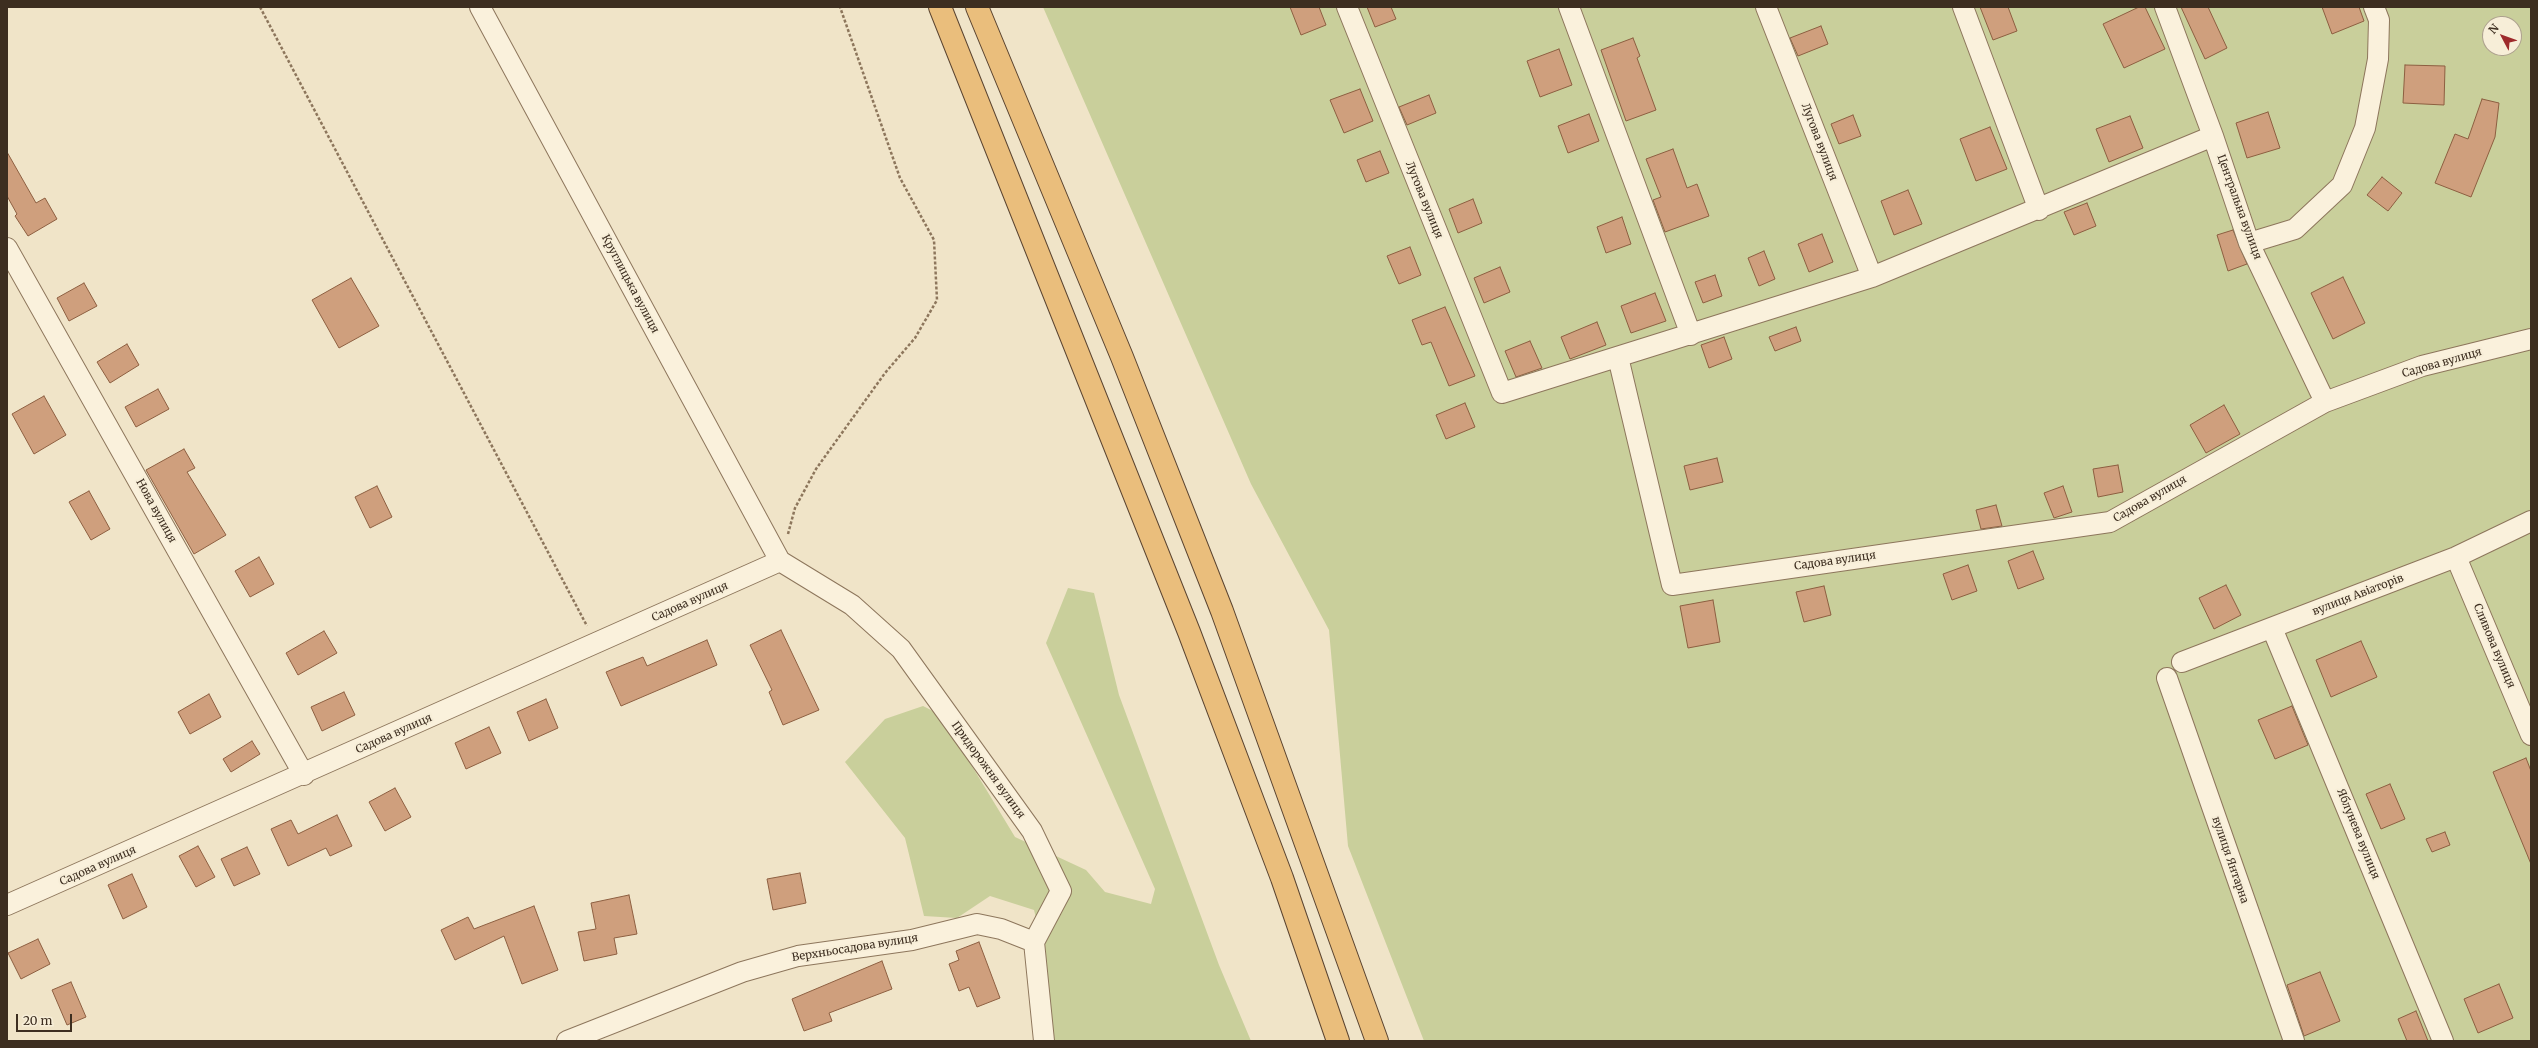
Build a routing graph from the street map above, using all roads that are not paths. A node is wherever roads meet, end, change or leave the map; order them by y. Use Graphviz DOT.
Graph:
graph roads {
  1 [pos="480,7"];
  2 [pos="940,7"];
  3 [pos="977,7"];
  4 [pos="1347,7"];
  5 [pos="1569,7"];
  6 [pos="1766,7"];
  7 [pos="1963,7"];
  8 [pos="2165,7"];
  9 [pos="2374,7"];
  10 [pos="2213,136"];
  11 [pos="2039,210"];
  12 [pos="2249,242"];
  13 [pos="7,248"];
  14 [pos="1872,277"];
  15 [pos="1691,335"];
  16 [pos="2531,339"];
  17 [pos="1618,357"];
  18 [pos="2325,402"];
  19 [pos="2531,521"];
  20 [pos="2456,557"];
  21 [pos="780,561"];
  22 [pos="2272,628"];
  23 [pos="2182,662"];
  24 [pos="2167,678"];
  25 [pos="2531,735"];
  26 [pos="304,775"];
  27 [pos="7,905"];
  28 [pos="1034,942"];
  29 [pos="2439,1040"];
  30 [pos="566,1041"];
  31 [pos="1044,1041"];
  32 [pos="1338,1041"];
  33 [pos="1377,1041"];
  34 [pos="2294,1041"];
  1 -- 21 [label="street, Круглицька вулиця"];
  2 -- 32 [label="highway"];
  3 -- 33 [label="highway"];
  4 -- 17 [label="street, Лугова вулиця"];
  5 -- 15 [label="street"];
  6 -- 14 [label="street, Лугова вулиця"];
  7 -- 11 [label="street"];
  8 -- 10 [label="street, Центральна вулиця"];
  9 -- 12 [label="street"];
  10 -- 11 [label="street"];
  10 -- 12 [label="street, Центральна вулиця"];
  11 -- 14 [label="street"];
  12 -- 18 [label="street, Центральна вулиця"];
  13 -- 26 [label="street, Нова вулиця"];
  14 -- 15 [label="street"];
  15 -- 17 [label="street"];
  16 -- 18 [label="street, Садова вулиця"];
  17 -- 18 [label="street, Садова вулиця"];
  19 -- 20 [label="street, вулиця Авіаторів"];
  20 -- 22 [label="street, вулиця Авіаторів"];
  20 -- 25 [label="street, Сливова вулиця"];
  21 -- 26 [label="street, Садова вулиця"];
  21 -- 28 [label="street, Придорожня вулиця"];
  22 -- 23 [label="street, вулиця Авіаторів"];
  22 -- 29 [label="street, Яблунева вулиця"];
  24 -- 34 [label="street, вулиця Янтарна"];
  26 -- 27 [label="street, Садова вулиця"];
  28 -- 30 [label="street, Верхньосадова вулиця"];
  28 -- 31 [label="street"];
}
